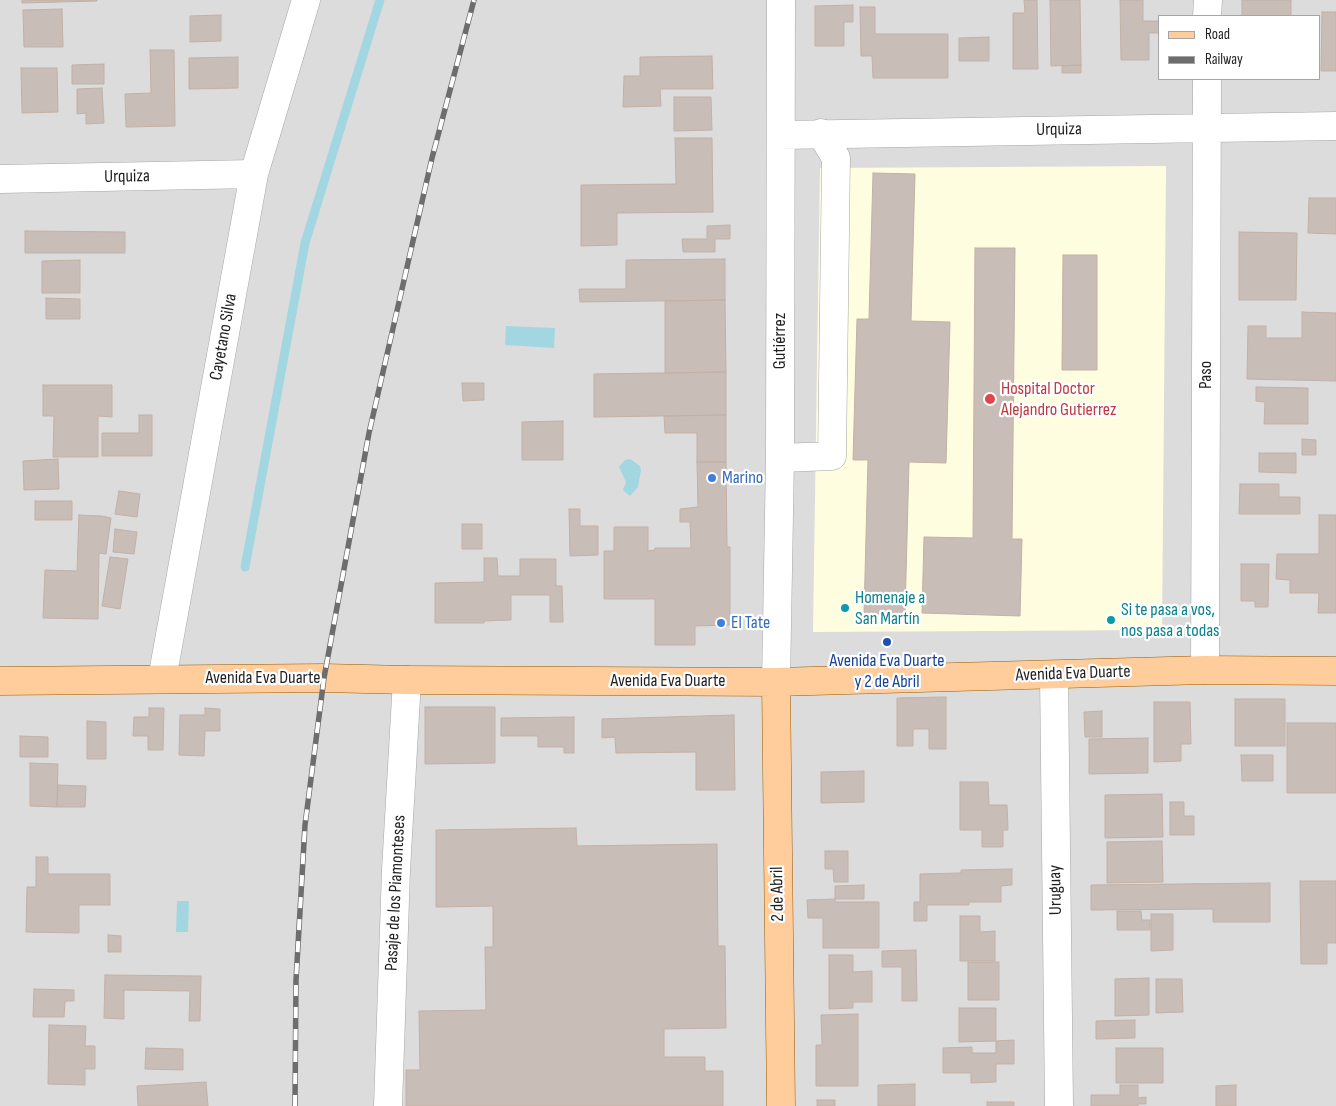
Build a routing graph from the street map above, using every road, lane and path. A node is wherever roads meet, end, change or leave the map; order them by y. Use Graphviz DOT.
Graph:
graph roads {
  1 [pos="306,0"];
  2 [pos="781,0"];
  3 [pos="1208,0"];
  4 [pos="1207,15"];
  5 [pos="1207,80"];
  6 [pos="1336,126"];
  7 [pos="1206,127"];
  8 [pos="821,133"];
  9 [pos="782,135"];
  10 [pos="254,174"];
  11 [pos="0,179"];
  12 [pos="780,458"];
  13 [pos="1205,670"];
  14 [pos="1336,671"];
  15 [pos="1054,675"];
  16 [pos="162,679"];
  17 [pos="407,680"];
  18 [pos="0,681"];
  19 [pos="776,682"];
  20 [pos="388,1106"];
  21 [pos="781,1106"];
  22 [pos="1059,1106"];
  1 -- 10 [label="street, Cayetano Silva"];
  2 -- 9 [label="street, Gutiérrez"];
  3 -- 4 [label="street"];
  5 -- 7 [label="street, Paso"];
  6 -- 7 [label="street, Urquiza"];
  7 -- 8 [label="street, Urquiza"];
  7 -- 13 [label="street, Paso"];
  8 -- 9 [label="street, Urquiza"];
  8 -- 12 [label="street"];
  9 -- 12 [label="street, Gutiérrez"];
  10 -- 11 [label="street, Urquiza"];
  10 -- 16 [label="street, Cayetano Silva"];
  12 -- 19 [label="street, Gutiérrez"];
  13 -- 14 [label="main road, Avenida Eva Duarte"];
  13 -- 15 [label="main road, Avenida Eva Duarte"];
  15 -- 19 [label="main road, Avenida Eva Duarte"];
  15 -- 22 [label="street, Uruguay"];
  16 -- 17 [label="main road, Avenida Eva Duarte"];
  16 -- 18 [label="main road, Avenida Eva Duarte"];
  17 -- 19 [label="main road, Avenida Eva Duarte"];
  17 -- 20 [label="street, Pasaje de los Piamonteses"];
  19 -- 21 [label="main road, 2 de Abril"];
}
